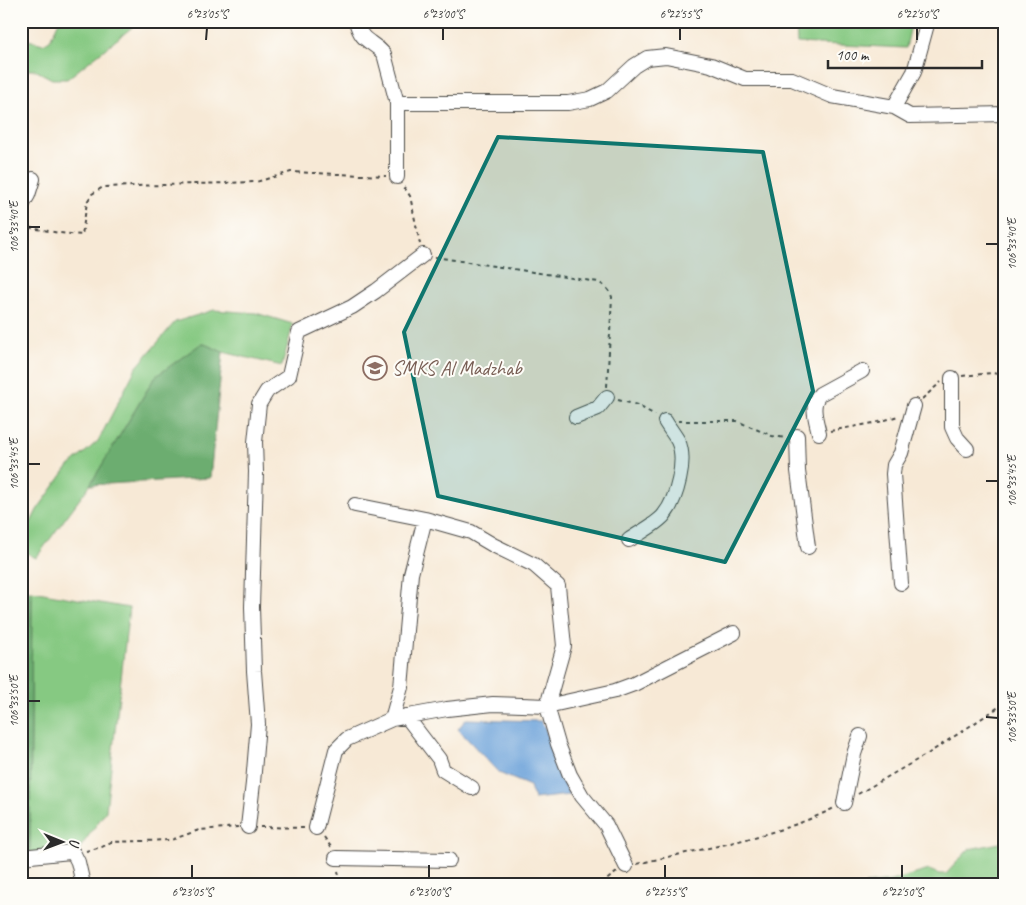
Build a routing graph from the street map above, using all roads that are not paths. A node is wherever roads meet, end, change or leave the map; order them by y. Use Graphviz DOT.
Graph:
graph roads {
  1 [pos="356,21"];
  2 [pos="928,21"];
  3 [pos="397,103"];
  4 [pos="894,107"];
  5 [pos="1005,114"];
  6 [pos="397,177"];
  7 [pos="33,179"];
  8 [pos="21,207"];
  9 [pos="423,255"];
  10 [pos="862,371"];
  11 [pos="952,378"];
  12 [pos="607,397"];
  13 [pos="914,406"];
  14 [pos="576,417"];
  15 [pos="665,421"];
  16 [pos="818,433"];
  17 [pos="797,436"];
  18 [pos="967,449"];
  19 [pos="356,506"];
  20 [pos="425,519"];
  21 [pos="629,540"];
  22 [pos="808,547"];
  23 [pos="901,583"];
  24 [pos="734,633"];
  25 [pos="547,706"];
  26 [pos="406,716"];
  27 [pos="392,719"];
  28 [pos="860,736"];
  29 [pos="472,788"];
  30 [pos="844,803"];
  31 [pos="248,827"];
  32 [pos="316,828"];
  33 [pos="21,857"];
  34 [pos="336,858"];
  35 [pos="449,860"];
  36 [pos="626,866"];
  37 [pos="83,884"];
  1 -- 3 [label="street"];
  2 -- 4 [label="street"];
  3 -- 4 [label="street"];
  3 -- 6 [label="street"];
  4 -- 5 [label="street"];
  7 -- 8 [label="street"];
  9 -- 31 [label="street"];
  10 -- 16 [label="street"];
  11 -- 18 [label="street"];
  12 -- 14 [label="street"];
  13 -- 23 [label="street"];
  15 -- 21 [label="street"];
  17 -- 22 [label="street"];
  19 -- 20 [label="street"];
  20 -- 25 [label="street"];
  20 -- 27 [label="street"];
  24 -- 25 [label="street"];
  25 -- 26 [label="street"];
  25 -- 36 [label="street"];
  26 -- 27 [label="street"];
  26 -- 29 [label="street"];
  27 -- 32 [label="street"];
  28 -- 30 [label="street"];
  33 -- 37 [label="street"];
  34 -- 35 [label="street"];
}
